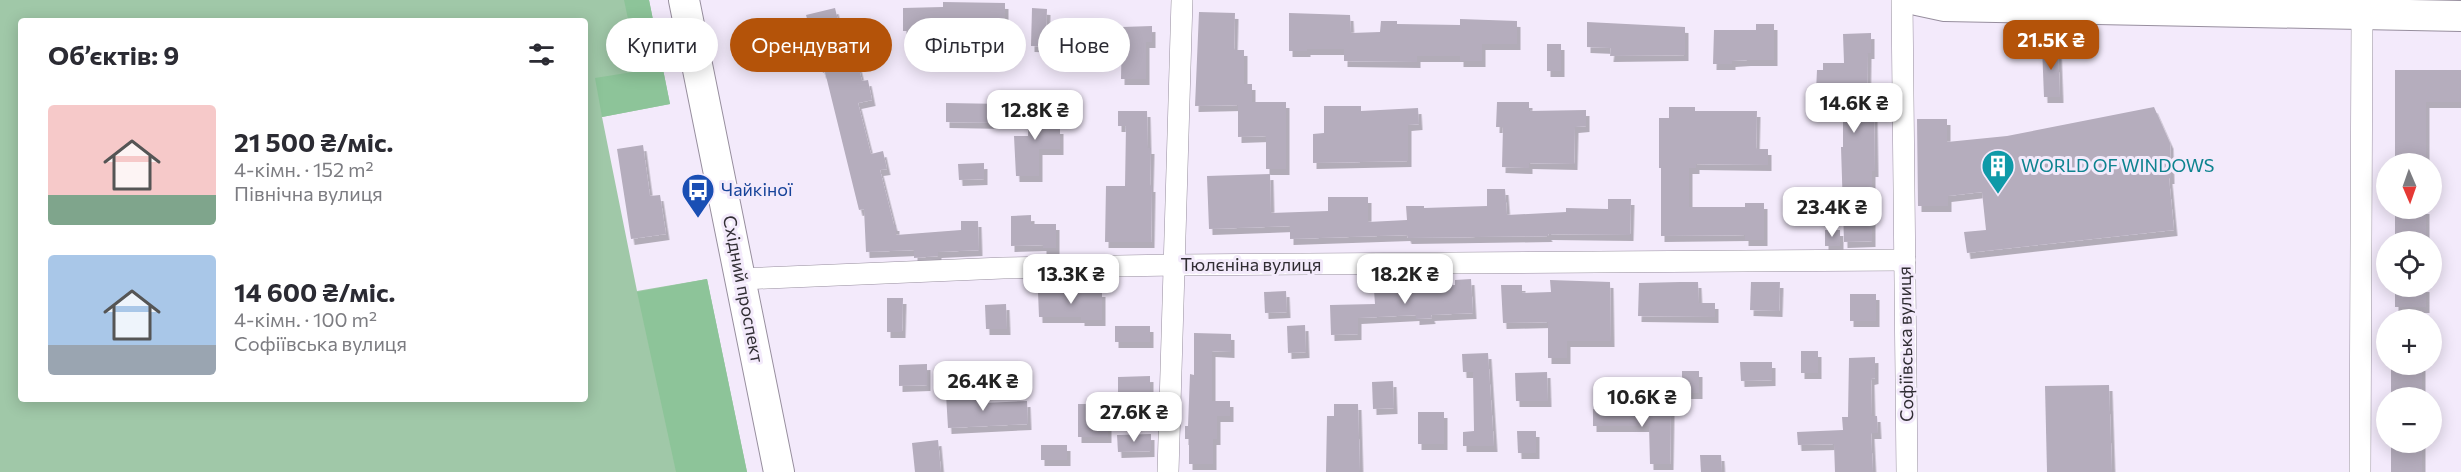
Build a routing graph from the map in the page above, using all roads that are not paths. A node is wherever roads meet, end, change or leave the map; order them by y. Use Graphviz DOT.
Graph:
graph roads {
  1 [pos="684,0"];
  2 [pos="1182,0"];
  3 [pos="1902,0"];
  4 [pos="1917,0"];
  5 [pos="2362,15"];
  6 [pos="2461,16"];
  7 [pos="1905,260"];
  8 [pos="1175,265"];
  9 [pos="741,279"];
  10 [pos="780,472"];
  11 [pos="1168,472"];
  12 [pos="1907,472"];
  13 [pos="2360,472"];
  1 -- 9 [label="street, Східний проспект"];
  2 -- 8 [label="street"];
  3 -- 7 [label="street, Софіївська вулиця"];
  4 -- 5 [label="street"];
  5 -- 6 [label="street"];
  5 -- 13 [label="street"];
  7 -- 8 [label="street, Тюлєніна вулиця"];
  7 -- 12 [label="street, Софіївська вулиця"];
  8 -- 9 [label="street, Тюлєніна вулиця"];
  8 -- 11 [label="street"];
  9 -- 10 [label="street, Східний проспект"];
}
